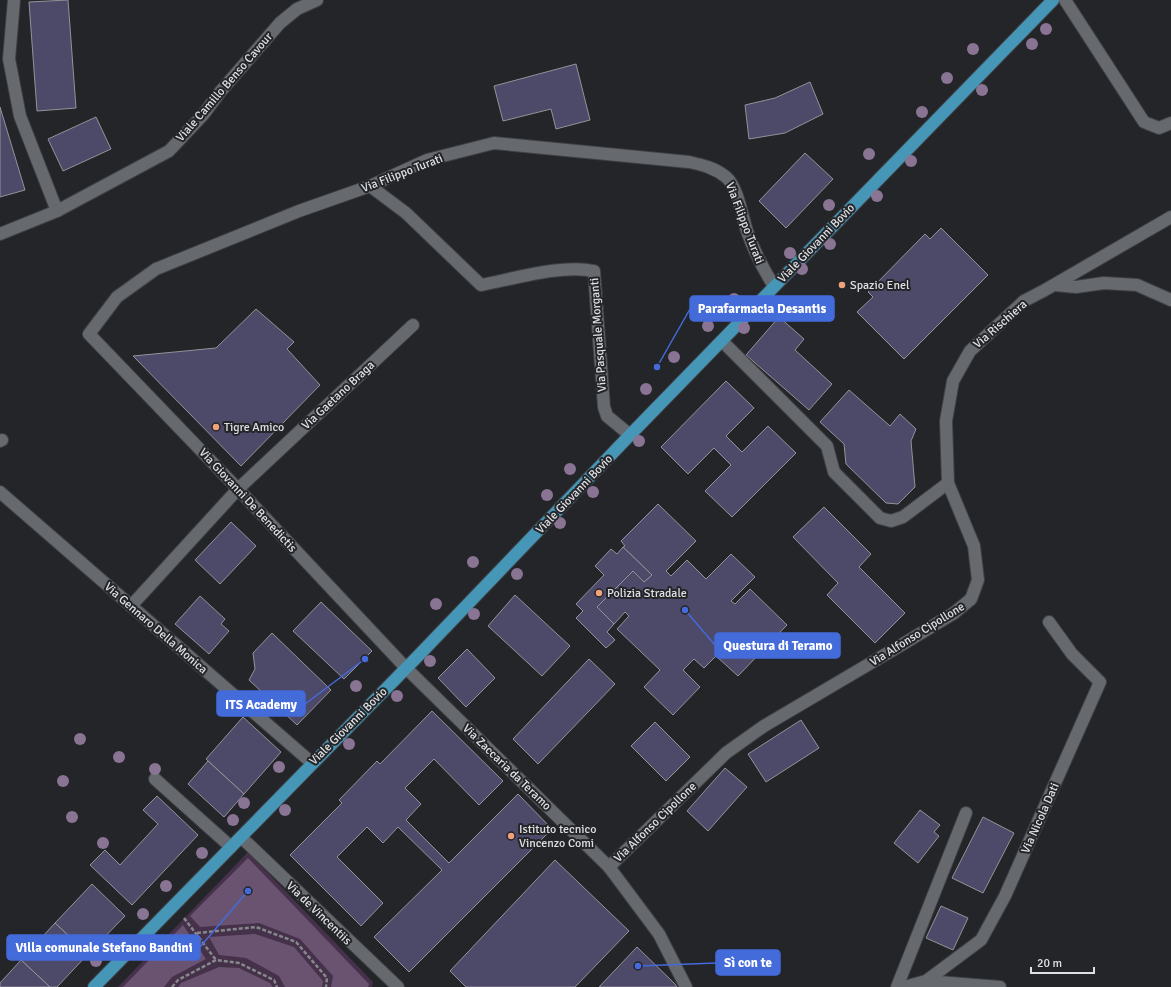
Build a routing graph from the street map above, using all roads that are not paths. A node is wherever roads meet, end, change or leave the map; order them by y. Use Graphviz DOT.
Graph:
graph roads {
  1 [pos="14,0"];
  2 [pos="317,0"];
  3 [pos="1053,0"];
  4 [pos="1064,0"];
  5 [pos="1171,123"];
  6 [pos="370,186"];
  7 [pos="57,211"];
  8 [pos="1171,217"];
  9 [pos="0,234"];
  10 [pos="1055,285"];
  11 [pos="774,286"];
  12 [pos="1171,300"];
  13 [pos="413,325"];
  14 [pos="89,334"];
  15 [pos="722,341"];
  16 [pos="630,435"];
  17 [pos="948,483"];
  18 [pos="238,489"];
  19 [pos="0,492"];
  20 [pos="131,606"];
  21 [pos="1049,622"];
  22 [pos="406,668"];
  23 [pos="312,763"];
  24 [pos="155,779"];
  25 [pos="966,813"];
  26 [pos="241,837"];
  27 [pos="231,847"];
  28 [pos="609,867"];
  29 [pos="926,981"];
  30 [pos="94,987"];
  31 [pos="398,987"];
  32 [pos="686,987"];
  33 [pos="897,987"];
  34 [pos="904,987"];
  35 [pos="1000,987"];
  1 -- 7 [label="street"];
  2 -- 7 [label="street, Viale Camillo Benso Cavour"];
  3 -- 11 [label="main road, Viale Giovanni Bovio"];
  4 -- 5 [label="street"];
  6 -- 11 [label="street, Via Filippo Turati"];
  6 -- 14 [label="street, Via Filippo Turati"];
  6 -- 16 [label="street, Via Pasquale Morganti"];
  7 -- 9 [label="street, Viale Camillo Benso Cavour"];
  8 -- 10 [label="street, Via Rischiera"];
  10 -- 12 [label="street"];
  10 -- 17 [label="street, Via Rischiera"];
  11 -- 15 [label="main road, Viale Giovanni Bovio"];
  13 -- 18 [label="street, Via Gaetano Braga"];
  14 -- 18 [label="street, Via Giovanni De Benedictis"];
  15 -- 16 [label="main road, Viale Giovanni Bovio"];
  15 -- 17 [label="street"];
  16 -- 22 [label="main road, Viale Giovanni Bovio"];
  17 -- 28 [label="street, Via Alfonso Cipollone"];
  18 -- 20 [label="street, Via Gaetano Braga"];
  18 -- 22 [label="street, Via Giovanni De Benedictis"];
  19 -- 20 [label="street, Via Gennaro Della Monica"];
  20 -- 23 [label="street, Via Gennaro Della Monica"];
  21 -- 29 [label="street, Via Nicola Dati"];
  22 -- 23 [label="main road, Viale Giovanni Bovio"];
  22 -- 28 [label="street, Via Zaccaria da Teramo"];
  23 -- 26 [label="main road, Viale Giovanni Bovio"];
  24 -- 27 [label="street"];
  25 -- 33 [label="street"];
  26 -- 27 [label="main road, Viale Giovanni Bovio"];
  26 -- 31 [label="street, Via de Vincentiis"];
  27 -- 30 [label="main road, Viale Giovanni Bovio"];
  28 -- 32 [label="street, Via Zaccaria da Teramo"];
  29 -- 34 [label="street, Via Nicola Dati"];
  29 -- 35 [label="street"];
}
